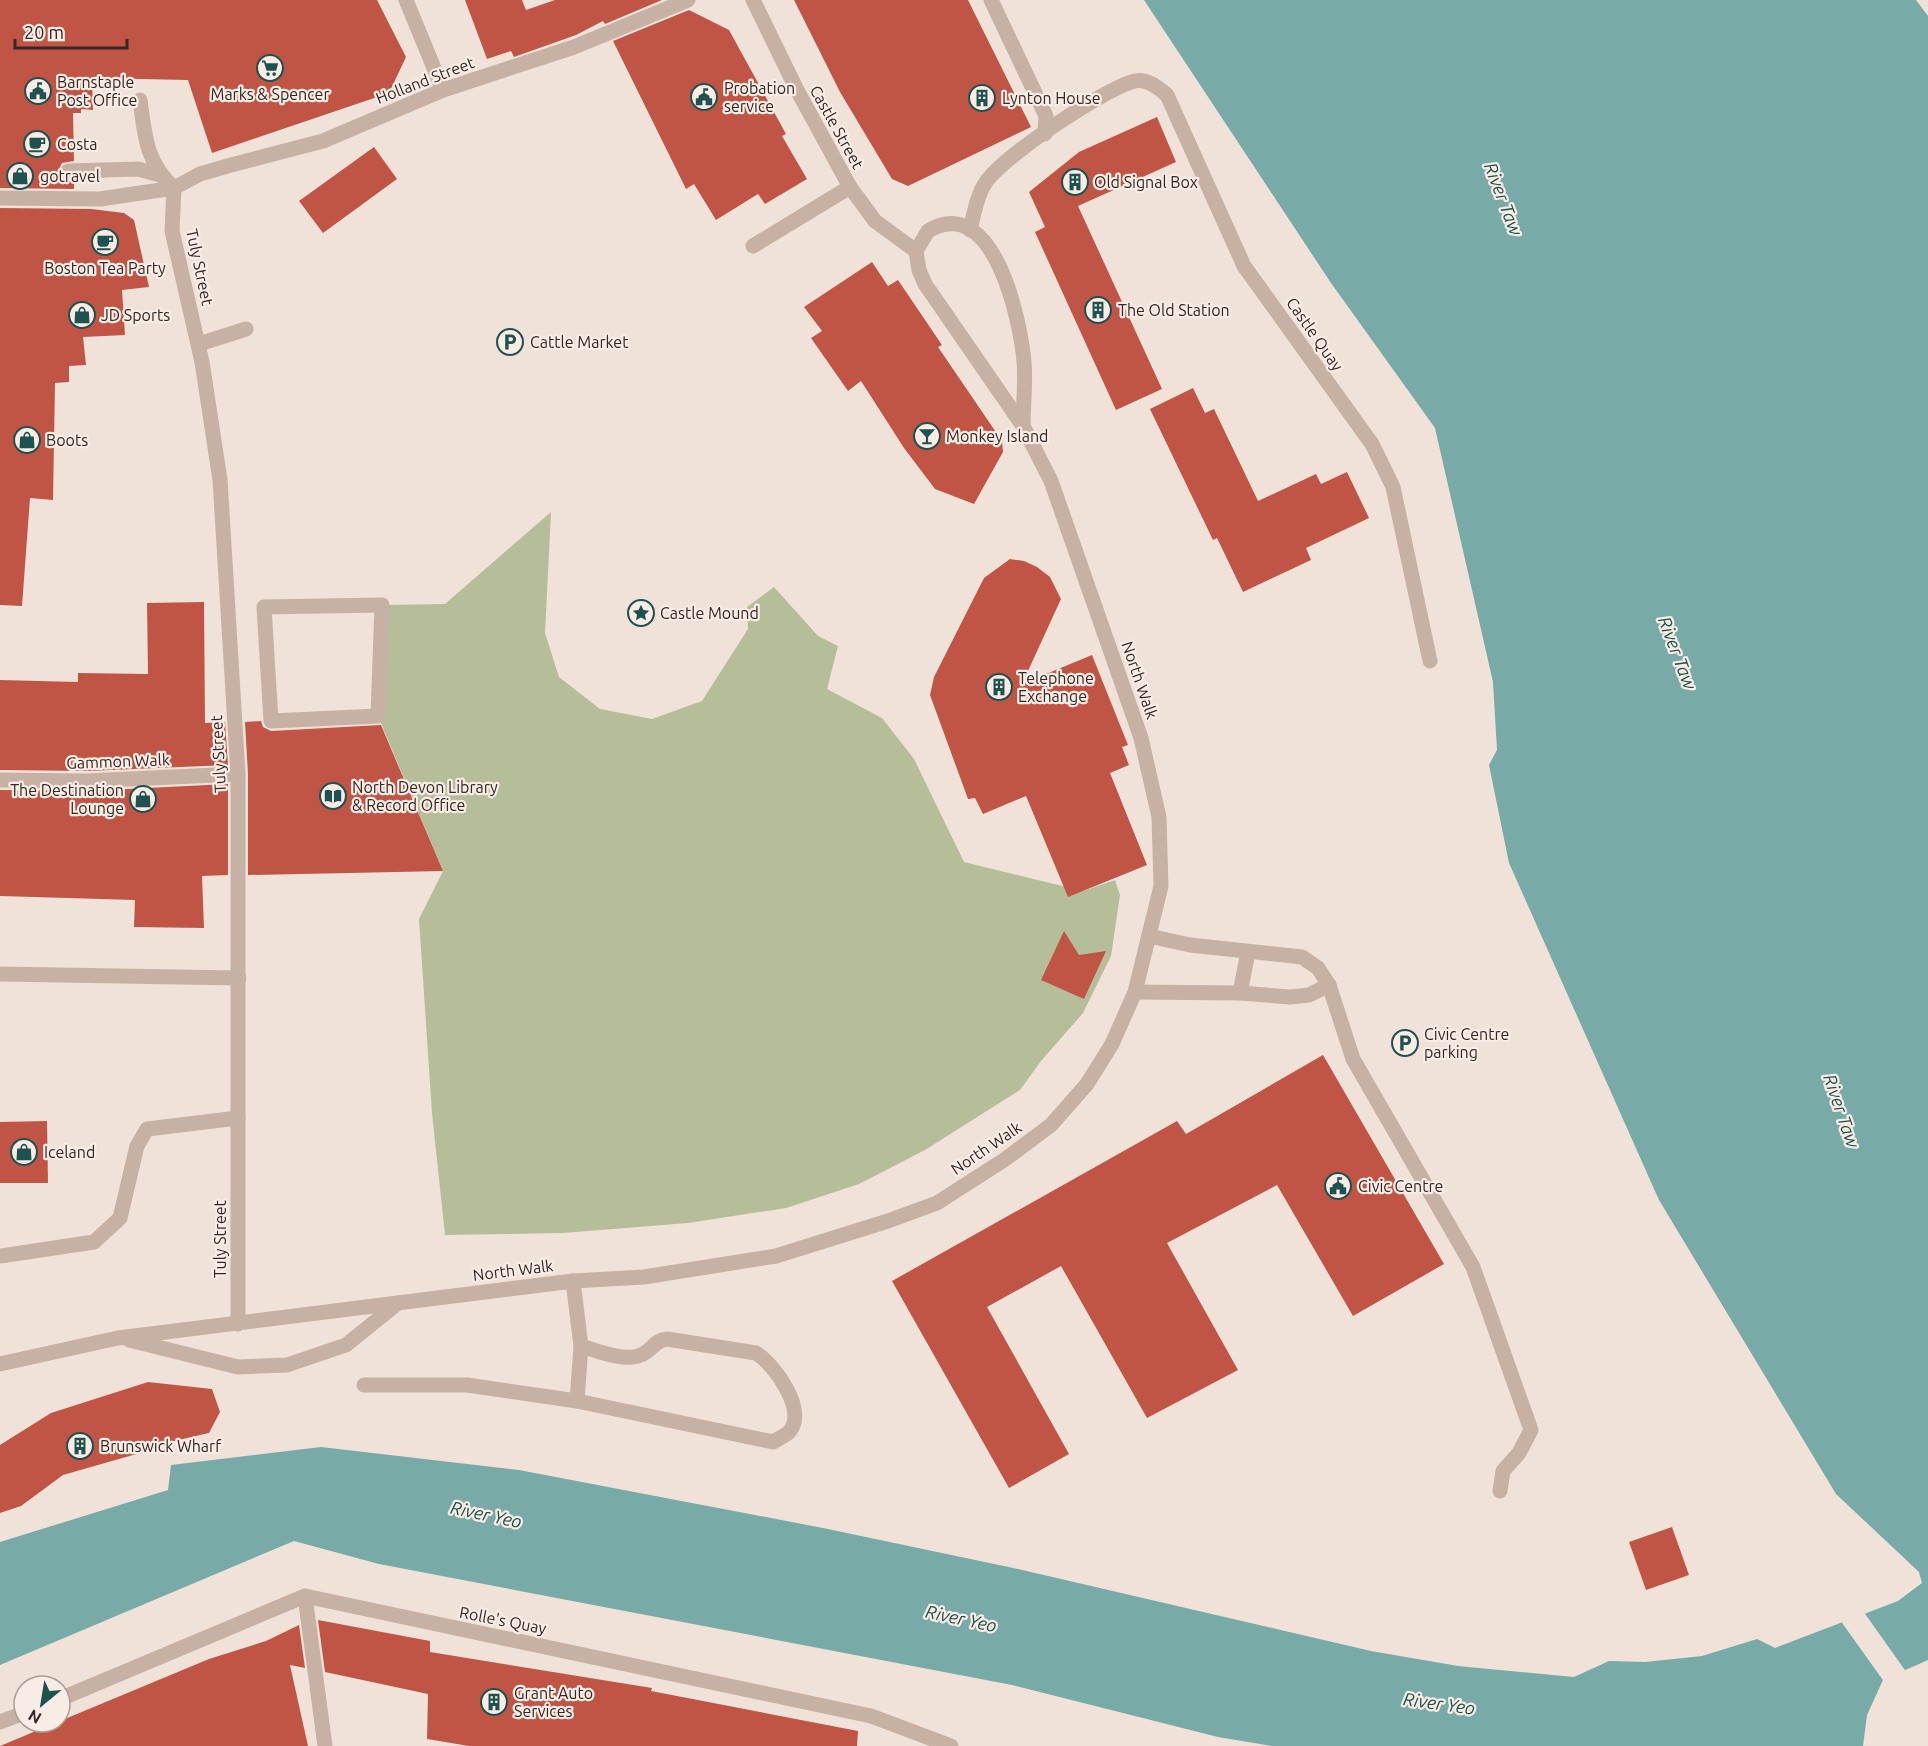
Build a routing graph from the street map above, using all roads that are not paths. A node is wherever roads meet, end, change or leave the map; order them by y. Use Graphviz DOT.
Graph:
graph roads {
  1 [pos="406,0"];
  2 [pos="688,0"];
  3 [pos="753,0"];
  4 [pos="992,0"];
  5 [pos="443,90"];
  6 [pos="140,100"];
  7 [pos="1045,134"];
  8 [pos="68,171"];
  9 [pos="160,175"];
  10 [pos="850,187"];
  11 [pos="174,188"];
  12 [pos="0,198"];
  13 [pos="970,230"];
  14 [pos="753,246"];
  15 [pos="916,251"];
  16 [pos="246,329"];
  17 [pos="199,344"];
  18 [pos="1023,426"];
  19 [pos="382,605"];
  20 [pos="1430,661"];
  21 [pos="238,774"];
  22 [pos="0,780"];
  23 [pos="1149,936"];
  24 [pos="1248,952"];
  25 [pos="0,975"];
  26 [pos="239,978"];
  27 [pos="1329,985"];
  28 [pos="1135,992"];
  29 [pos="1240,993"];
  30 [pos="238,1118"];
  31 [pos="0,1256"];
  32 [pos="573,1281"];
  33 [pos="398,1303"];
  34 [pos="238,1324"];
  35 [pos="118,1338"];
  36 [pos="581,1346"];
  37 [pos="0,1364"];
  38 [pos="364,1385"];
  39 [pos="577,1401"];
  40 [pos="1500,1491"];
  41 [pos="305,1596"];
  42 [pos="72,1694"];
  43 [pos="935,1743"];
  44 [pos="325,1746"];
  45 [pos="951,1746"];
  1 -- 5 [label="street"];
  2 -- 5 [label="street, Holland Street"];
  3 -- 10 [label="street, Castle Street"];
  4 -- 7 [label="street"];
  5 -- 11 [label="street, Holland Street"];
  6 -- 9 [label="street"];
  7 -- 13 [label="street"];
  7 -- 20 [label="street, Castle Quay"];
  8 -- 9 [label="street"];
  9 -- 11 [label="street"];
  10 -- 14 [label="street"];
  10 -- 15 [label="street, Castle Street"];
  11 -- 12 [label="street, Holland Street"];
  11 -- 17 [label="street, Tuly Street"];
  13 -- 15 [label="street"];
  13 -- 18 [label="street"];
  15 -- 18 [label="street, North Walk"];
  16 -- 17 [label="street"];
  17 -- 21 [label="street, Tuly Street"];
  18 -- 23 [label="street, North Walk"];
  19 -- 19 [label="street"];
  21 -- 22 [label="street, Gammon Walk"];
  21 -- 26 [label="street, Tuly Street"];
  23 -- 24 [label="street"];
  23 -- 28 [label="street, North Walk"];
  24 -- 27 [label="street"];
  24 -- 29 [label="street"];
  25 -- 26 [label="street"];
  26 -- 30 [label="street, Tuly Street"];
  27 -- 29 [label="street"];
  27 -- 40 [label="street"];
  28 -- 29 [label="street"];
  28 -- 32 [label="street, North Walk"];
  30 -- 31 [label="street"];
  30 -- 34 [label="street, Tuly Street"];
  32 -- 33 [label="street, North Walk"];
  32 -- 36 [label="street"];
  33 -- 34 [label="street, North Walk"];
  33 -- 35 [label="street"];
  34 -- 35 [label="street, North Walk"];
  35 -- 37 [label="street, North Walk"];
  36 -- 39 [label="street"];
  36 -- 39 [label="street"];
  38 -- 39 [label="street"];
  41 -- 42 [label="street"];
  41 -- 43 [label="street, Rolle's Quay"];
  41 -- 44 [label="street"];
  43 -- 45 [label="street, Rolle's Quay"];
}
